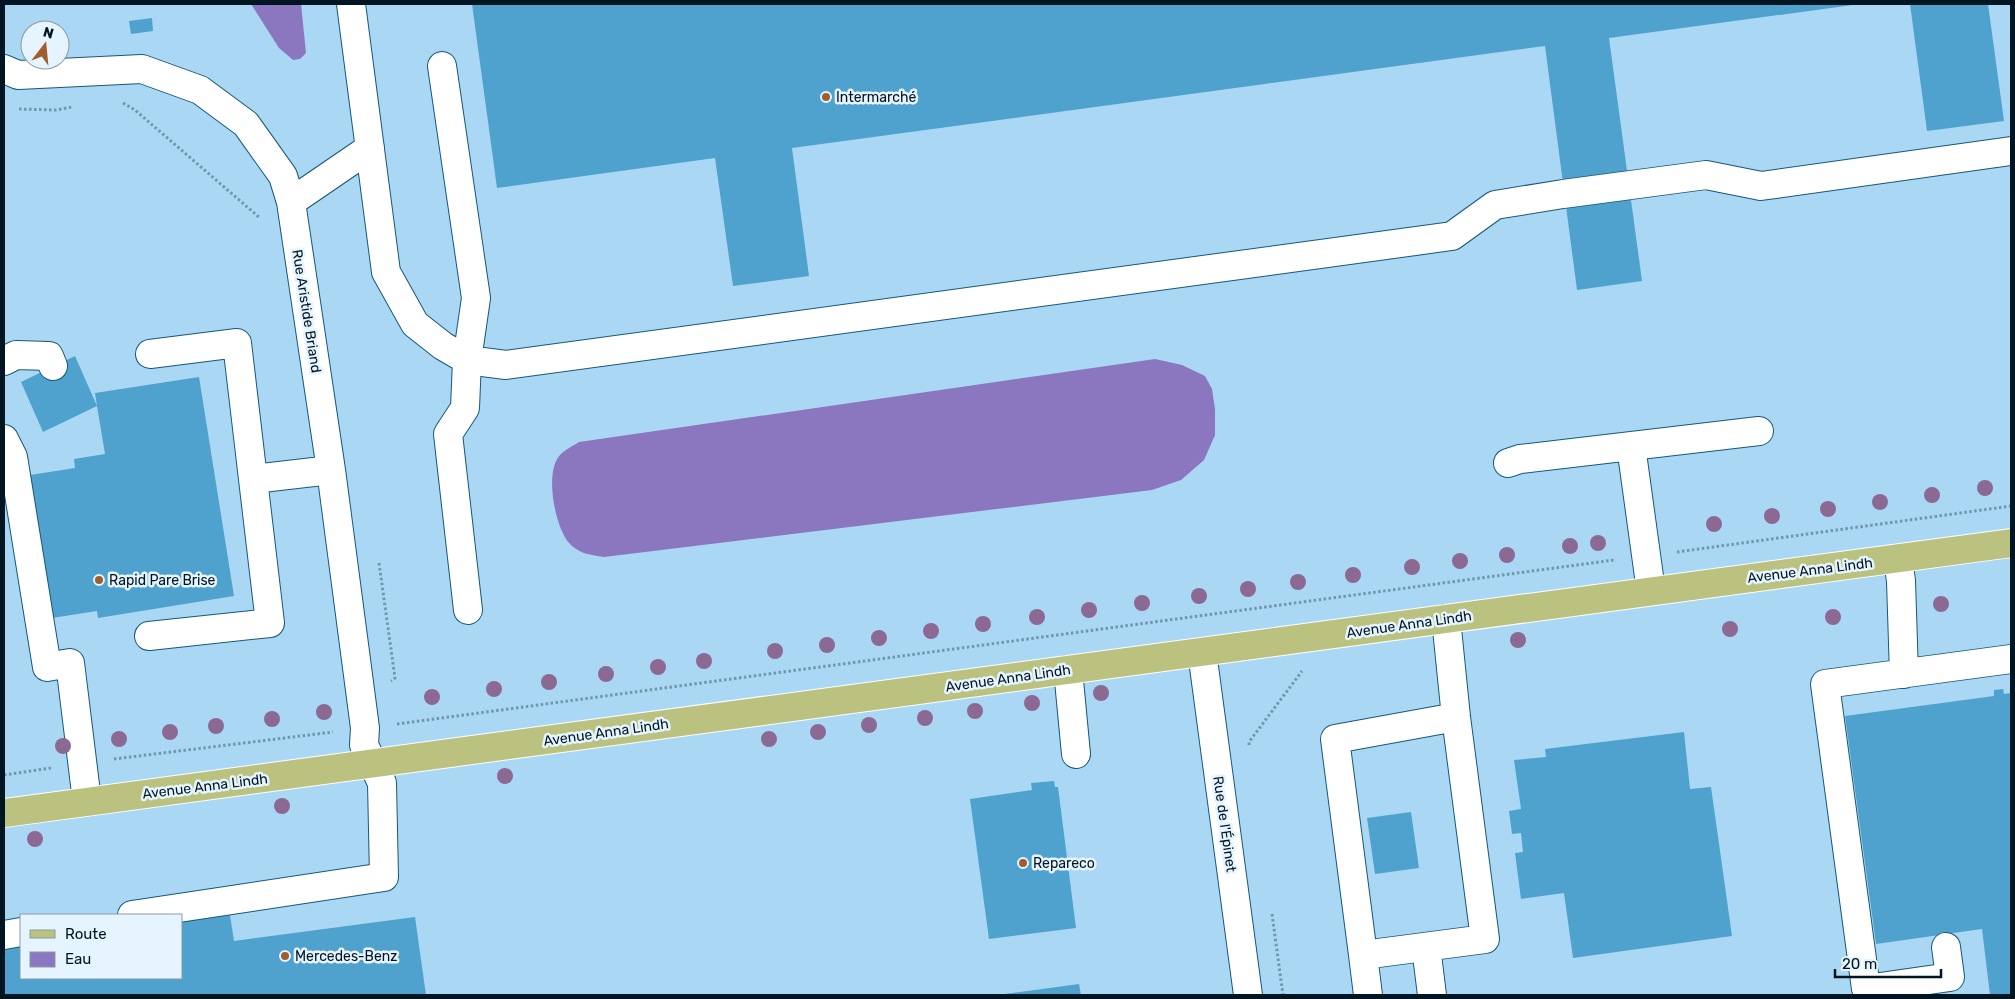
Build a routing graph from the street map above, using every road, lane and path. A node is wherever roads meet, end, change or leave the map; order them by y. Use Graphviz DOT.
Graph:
graph roads {
  1 [pos="351,4"];
  2 [pos="442,66"];
  3 [pos="4,69"];
  4 [pos="370,148"];
  5 [pos="2011,151"];
  6 [pos="291,202"];
  7 [pos="150,354"];
  8 [pos="467,360"];
  9 [pos="4,361"];
  10 [pos="53,366"];
  11 [pos="1759,430"];
  12 [pos="4,439"];
  13 [pos="1631,446"];
  14 [pos="1508,463"];
  15 [pos="331,470"];
  16 [pos="253,478"];
  17 [pos="2011,543"];
  18 [pos="1898,559"];
  19 [pos="1651,591"];
  20 [pos="468,610"];
  21 [pos="1446,619"];
  22 [pos="149,636"];
  23 [pos="1299,639"];
  24 [pos="1202,652"];
  25 [pos="2011,660"];
  26 [pos="1068,670"];
  27 [pos="1904,674"];
  28 [pos="1456,717"];
  29 [pos="365,728"];
  30 [pos="1250,752"];
  31 [pos="1076,754"];
  32 [pos="82,762"];
  33 [pos="373,764"];
  34 [pos="4,775"];
  35 [pos="88,801"];
  36 [pos="4,813"];
  37 [pos="1272,908"];
  38 [pos="139,914"];
  39 [pos="20,932"];
  40 [pos="4,935"];
  41 [pos="1426,947"];
  42 [pos="1946,947"];
  43 [pos="1363,955"];
  44 [pos="1248,995"];
  45 [pos="1284,995"];
  46 [pos="1368,995"];
  47 [pos="1432,995"];
  1 -- 4 [label="street"];
  2 -- 8 [label="street"];
  3 -- 6 [label="street, Rue Aristide Briand"];
  4 -- 6 [label="street"];
  4 -- 8 [label="street"];
  5 -- 8 [label="street"];
  6 -- 15 [label="street, Rue Aristide Briand"];
  7 -- 16 [label="street"];
  8 -- 20 [label="street"];
  9 -- 10 [label="street"];
  11 -- 13 [label="street"];
  12 -- 32 [label="street"];
  13 -- 14 [label="street"];
  13 -- 19 [label="street"];
  15 -- 16 [label="street"];
  15 -- 29 [label="street, Rue Aristide Briand"];
  16 -- 22 [label="street"];
  17 -- 18 [label="main road, Avenue Anna Lindh"];
  18 -- 19 [label="main road, Avenue Anna Lindh"];
  18 -- 27 [label="street"];
  19 -- 21 [label="main road, Avenue Anna Lindh"];
  21 -- 23 [label="main road, Avenue Anna Lindh"];
  21 -- 28 [label="street"];
  23 -- 24 [label="main road, Avenue Anna Lindh"];
  23 -- 29 [label="path"];
  23 -- 30 [label="path"];
  24 -- 26 [label="main road, Avenue Anna Lindh"];
  24 -- 44 [label="street, Rue de l'Épinet"];
  25 -- 27 [label="street"];
  26 -- 31 [label="street"];
  26 -- 33 [label="main road, Avenue Anna Lindh"];
  27 -- 42 [label="street"];
  28 -- 41 [label="street"];
  28 -- 43 [label="street"];
  29 -- 32 [label="path"];
  29 -- 33 [label="street, Rue Aristide Briand"];
  32 -- 34 [label="path"];
  32 -- 35 [label="street"];
  33 -- 35 [label="main road, Avenue Anna Lindh"];
  33 -- 38 [label="street, Rue Aristide Briand"];
  35 -- 36 [label="main road, Avenue Anna Lindh"];
  37 -- 45 [label="path"];
  39 -- 40 [label="street"];
  41 -- 43 [label="street"];
  41 -- 47 [label="street"];
  43 -- 46 [label="street"];
}
